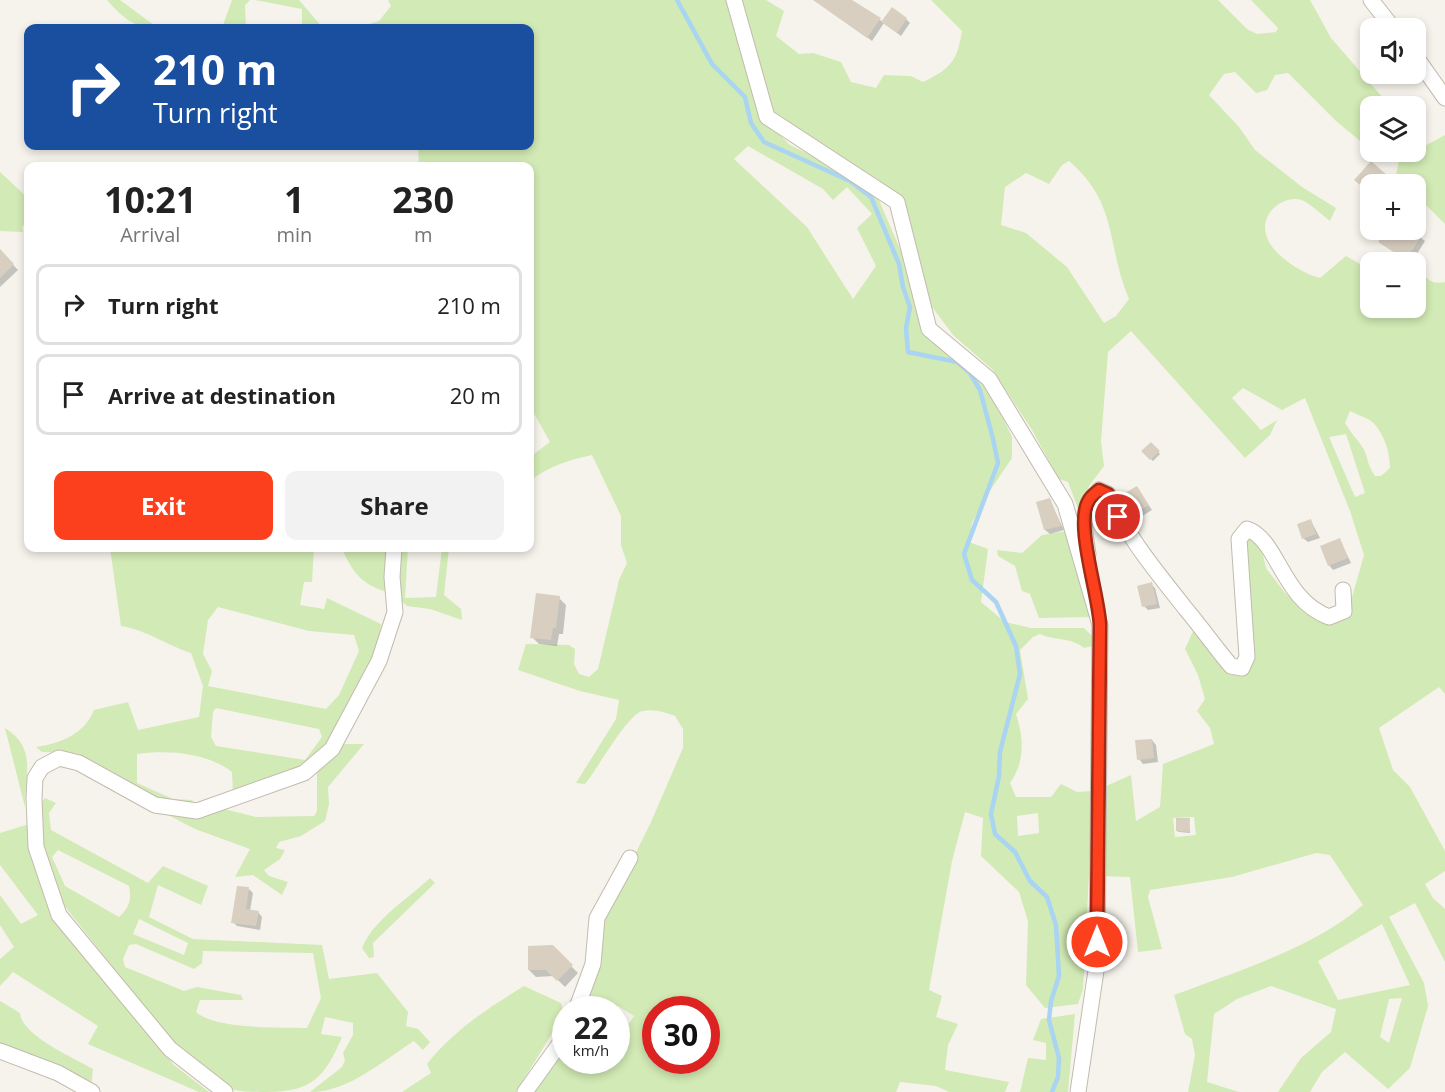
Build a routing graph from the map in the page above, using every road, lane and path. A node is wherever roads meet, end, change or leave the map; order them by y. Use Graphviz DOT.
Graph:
graph roads {
  1 [pos="734,0"];
  2 [pos="1371,0"];
  3 [pos="1385,18"];
  4 [pos="1426,71"];
  5 [pos="1445,98"];
  6 [pos="394,552"];
  7 [pos="1343,590"];
  8 [pos="1100,625"];
  9 [pos="630,858"];
  10 [pos="581,996"];
  11 [pos="0,1051"];
  12 [pos="552,1054"];
  13 [pos="92,1092"];
  14 [pos="225,1092"];
  15 [pos="525,1092"];
  16 [pos="1078,1092"];
  1 -- 8 [label="street"];
  2 -- 3 [label="street"];
  4 -- 5 [label="street"];
  6 -- 14 [label="street"];
  7 -- 8 [label="street"];
  8 -- 16 [label="street"];
  9 -- 10 [label="street"];
  11 -- 13 [label="street"];
  12 -- 15 [label="street"];
}
